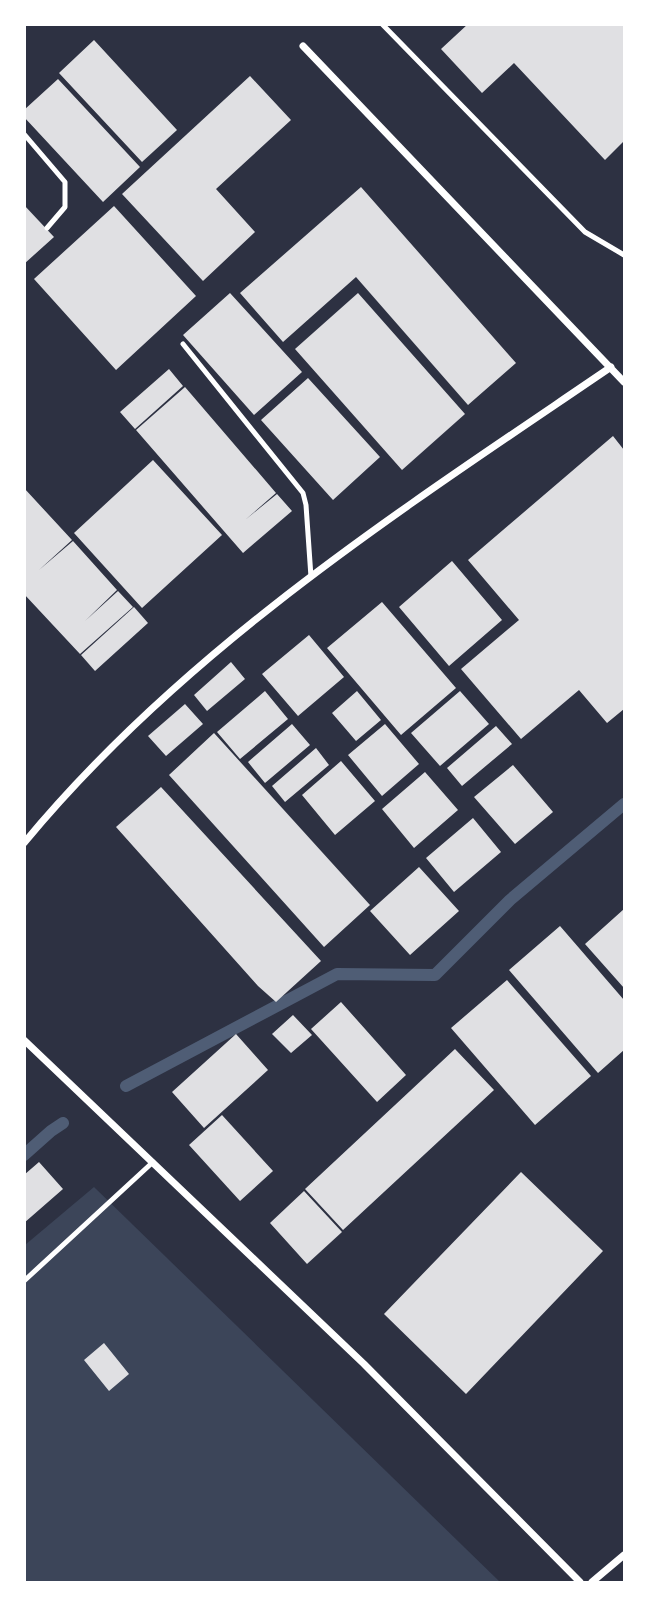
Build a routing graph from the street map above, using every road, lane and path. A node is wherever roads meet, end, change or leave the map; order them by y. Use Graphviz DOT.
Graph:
graph roads {
  1 [pos="382,24"];
  2 [pos="303,46"];
  3 [pos="24,134"];
  4 [pos="47,228"];
  5 [pos="625,255"];
  6 [pos="183,344"];
  7 [pos="611,368"];
  8 [pos="625,382"];
  9 [pos="310,577"];
  10 [pos="24,843"];
  11 [pos="24,1040"];
  12 [pos="153,1162"];
  13 [pos="24,1281"];
  14 [pos="625,1555"];
  15 [pos="580,1583"];
  16 [pos="592,1583"];
  1 -- 5 [label="lane"];
  2 -- 7 [label="street"];
  3 -- 4 [label="lane"];
  6 -- 9 [label="lane"];
  7 -- 8 [label="street"];
  7 -- 9 [label="street"];
  9 -- 10 [label="street"];
  11 -- 12 [label="street"];
  12 -- 13 [label="lane"];
  12 -- 15 [label="street"];
  14 -- 16 [label="street"];
}
